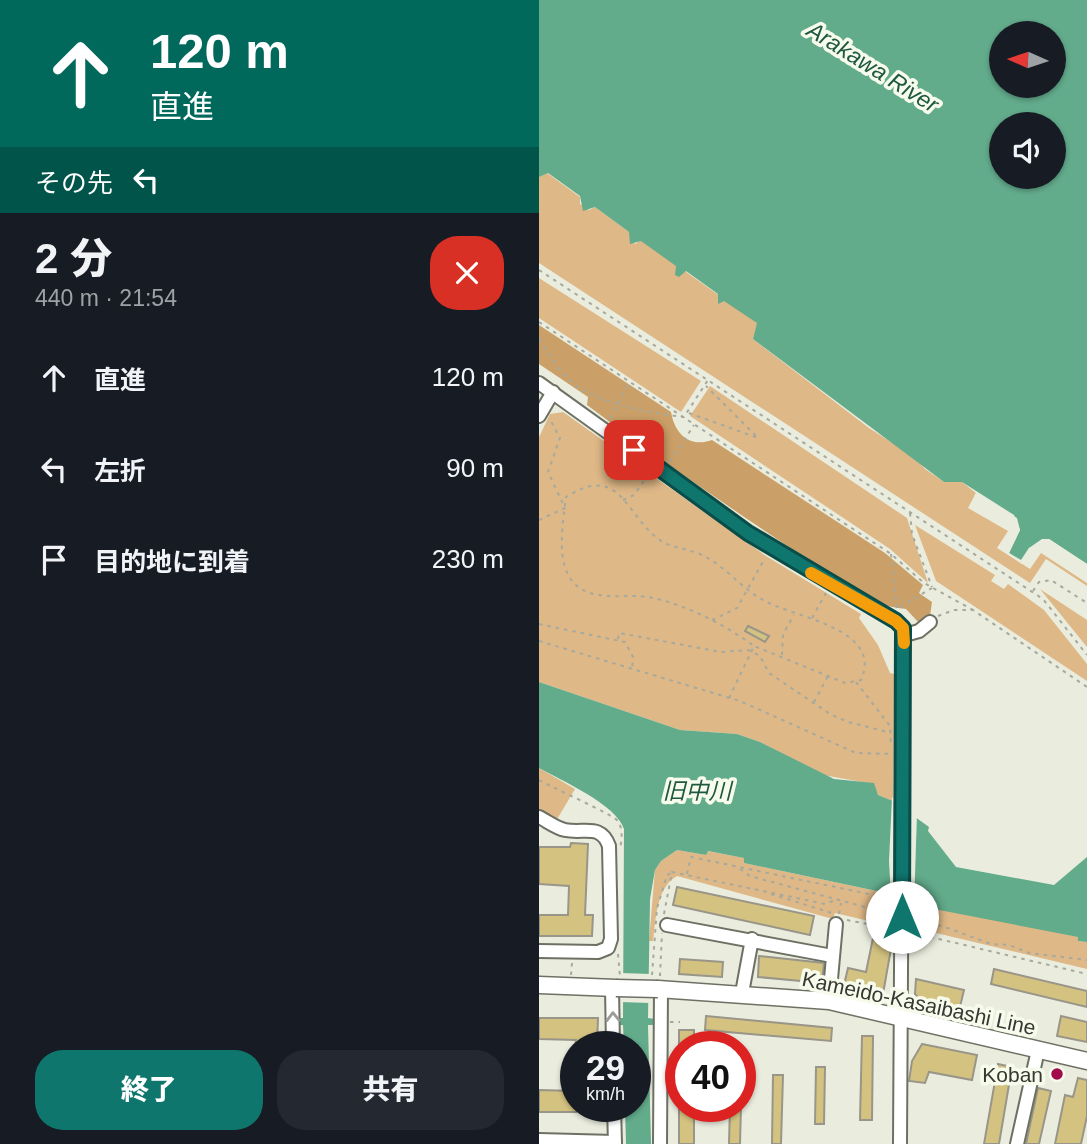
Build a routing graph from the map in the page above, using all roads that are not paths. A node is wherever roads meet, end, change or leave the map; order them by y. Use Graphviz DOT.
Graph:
graph roads {
  1 [pos="539,383"];
  2 [pos="553,392"];
  3 [pos="543,416"];
  4 [pos="930,622"];
  5 [pos="905,635"];
  6 [pos="539,817"];
  7 [pos="837,921"];
  8 [pos="667,925"];
  9 [pos="752,939"];
  10 [pos="539,951"];
  11 [pos="827,955"];
  12 [pos="658,983"];
  13 [pos="539,985"];
  14 [pos="614,988"];
  15 [pos="742,993"];
  16 [pos="829,1001"];
  17 [pos="901,1017"];
  18 [pos="613,1031"];
  19 [pos="1038,1050"];
  20 [pos="1087,1061"];
  21 [pos="614,1122"];
  22 [pos="539,1140"];
  23 [pos="615,1143"];
  24 [pos="660,1144"];
  25 [pos="900,1144"];
  26 [pos="1017,1144"];
  1 -- 2 [label="street"];
  2 -- 3 [label="street"];
  2 -- 5 [label="street"];
  4 -- 5 [label="street"];
  5 -- 17 [label="street"];
  6 -- 10 [label="street"];
  7 -- 16 [label="street"];
  8 -- 9 [label="street"];
  9 -- 11 [label="street"];
  9 -- 15 [label="street"];
  12 -- 14 [label="main road, Kameido-Kasaibashi Line, bridge"];
  12 -- 15 [label="main road, Kameido-Kasaibashi Line"];
  12 -- 24 [label="street"];
  13 -- 14 [label="main road, Kameido-Kasaibashi Line"];
  18 -- 14 [label="street, one-way"];
  15 -- 16 [label="main road, Kameido-Kasaibashi Line"];
  16 -- 17 [label="main road, Kameido-Kasaibashi Line"];
  17 -- 19 [label="main road, Kameido-Kasaibashi Line"];
  17 -- 25 [label="street"];
  19 -- 20 [label="main road, Kameido-Kasaibashi Line"];
  19 -- 26 [label="street"];
  21 -- 23 [label="street"];
  22 -- 23 [label="street"];
}
